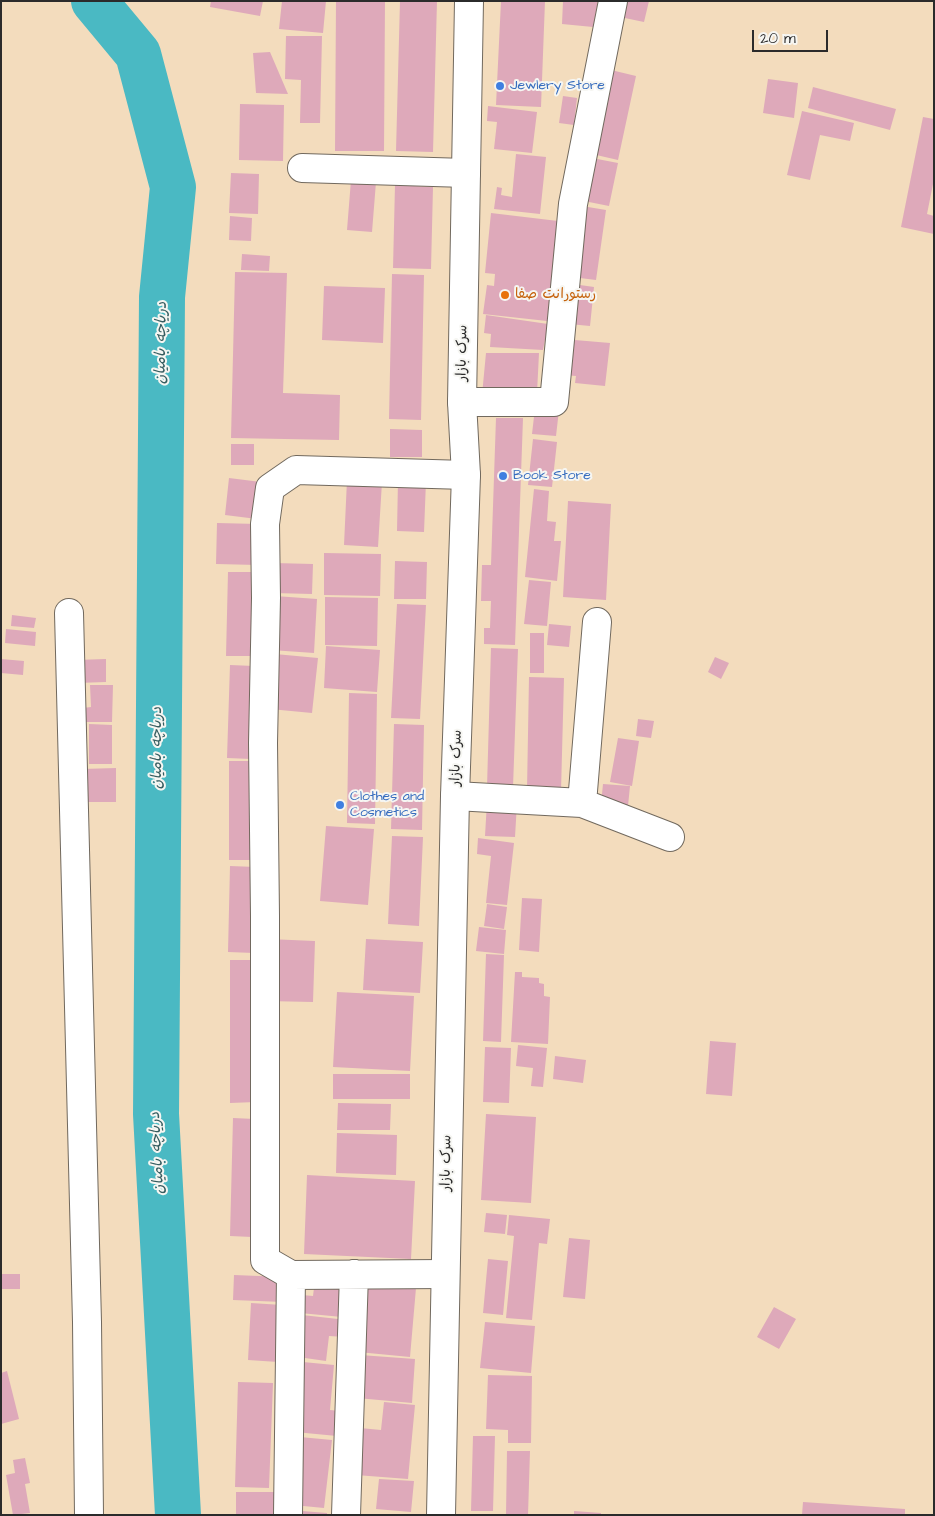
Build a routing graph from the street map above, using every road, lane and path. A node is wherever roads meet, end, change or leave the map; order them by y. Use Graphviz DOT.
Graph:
graph roads {
  1 [pos="469,1"];
  2 [pos="613,1"];
  3 [pos="302,168"];
  4 [pos="466,173"];
  5 [pos="462,402"];
  6 [pos="466,475"];
  7 [pos="69,613"];
  8 [pos="597,622"];
  9 [pos="456,796"];
  10 [pos="582,803"];
  11 [pos="670,837"];
  12 [pos="291,1274"];
  13 [pos="354,1274"];
  14 [pos="445,1274"];
  15 [pos="89,1515"];
  16 [pos="288,1515"];
  17 [pos="346,1515"];
  18 [pos="441,1515"];
  1 -- 4 [label="street, سرک بازار"];
  2 -- 5 [label="street"];
  3 -- 4 [label="street"];
  4 -- 5 [label="street, سرک بازار"];
  5 -- 6 [label="street, سرک بازار"];
  6 -- 9 [label="street, سرک بازار"];
  6 -- 12 [label="street"];
  7 -- 15 [label="street"];
  8 -- 10 [label="street"];
  9 -- 10 [label="street"];
  9 -- 14 [label="street, سرک بازار"];
  10 -- 11 [label="street"];
  12 -- 13 [label="street"];
  12 -- 16 [label="street"];
  13 -- 14 [label="street"];
  13 -- 17 [label="street"];
  14 -- 18 [label="street, سرک بازار"];
}
